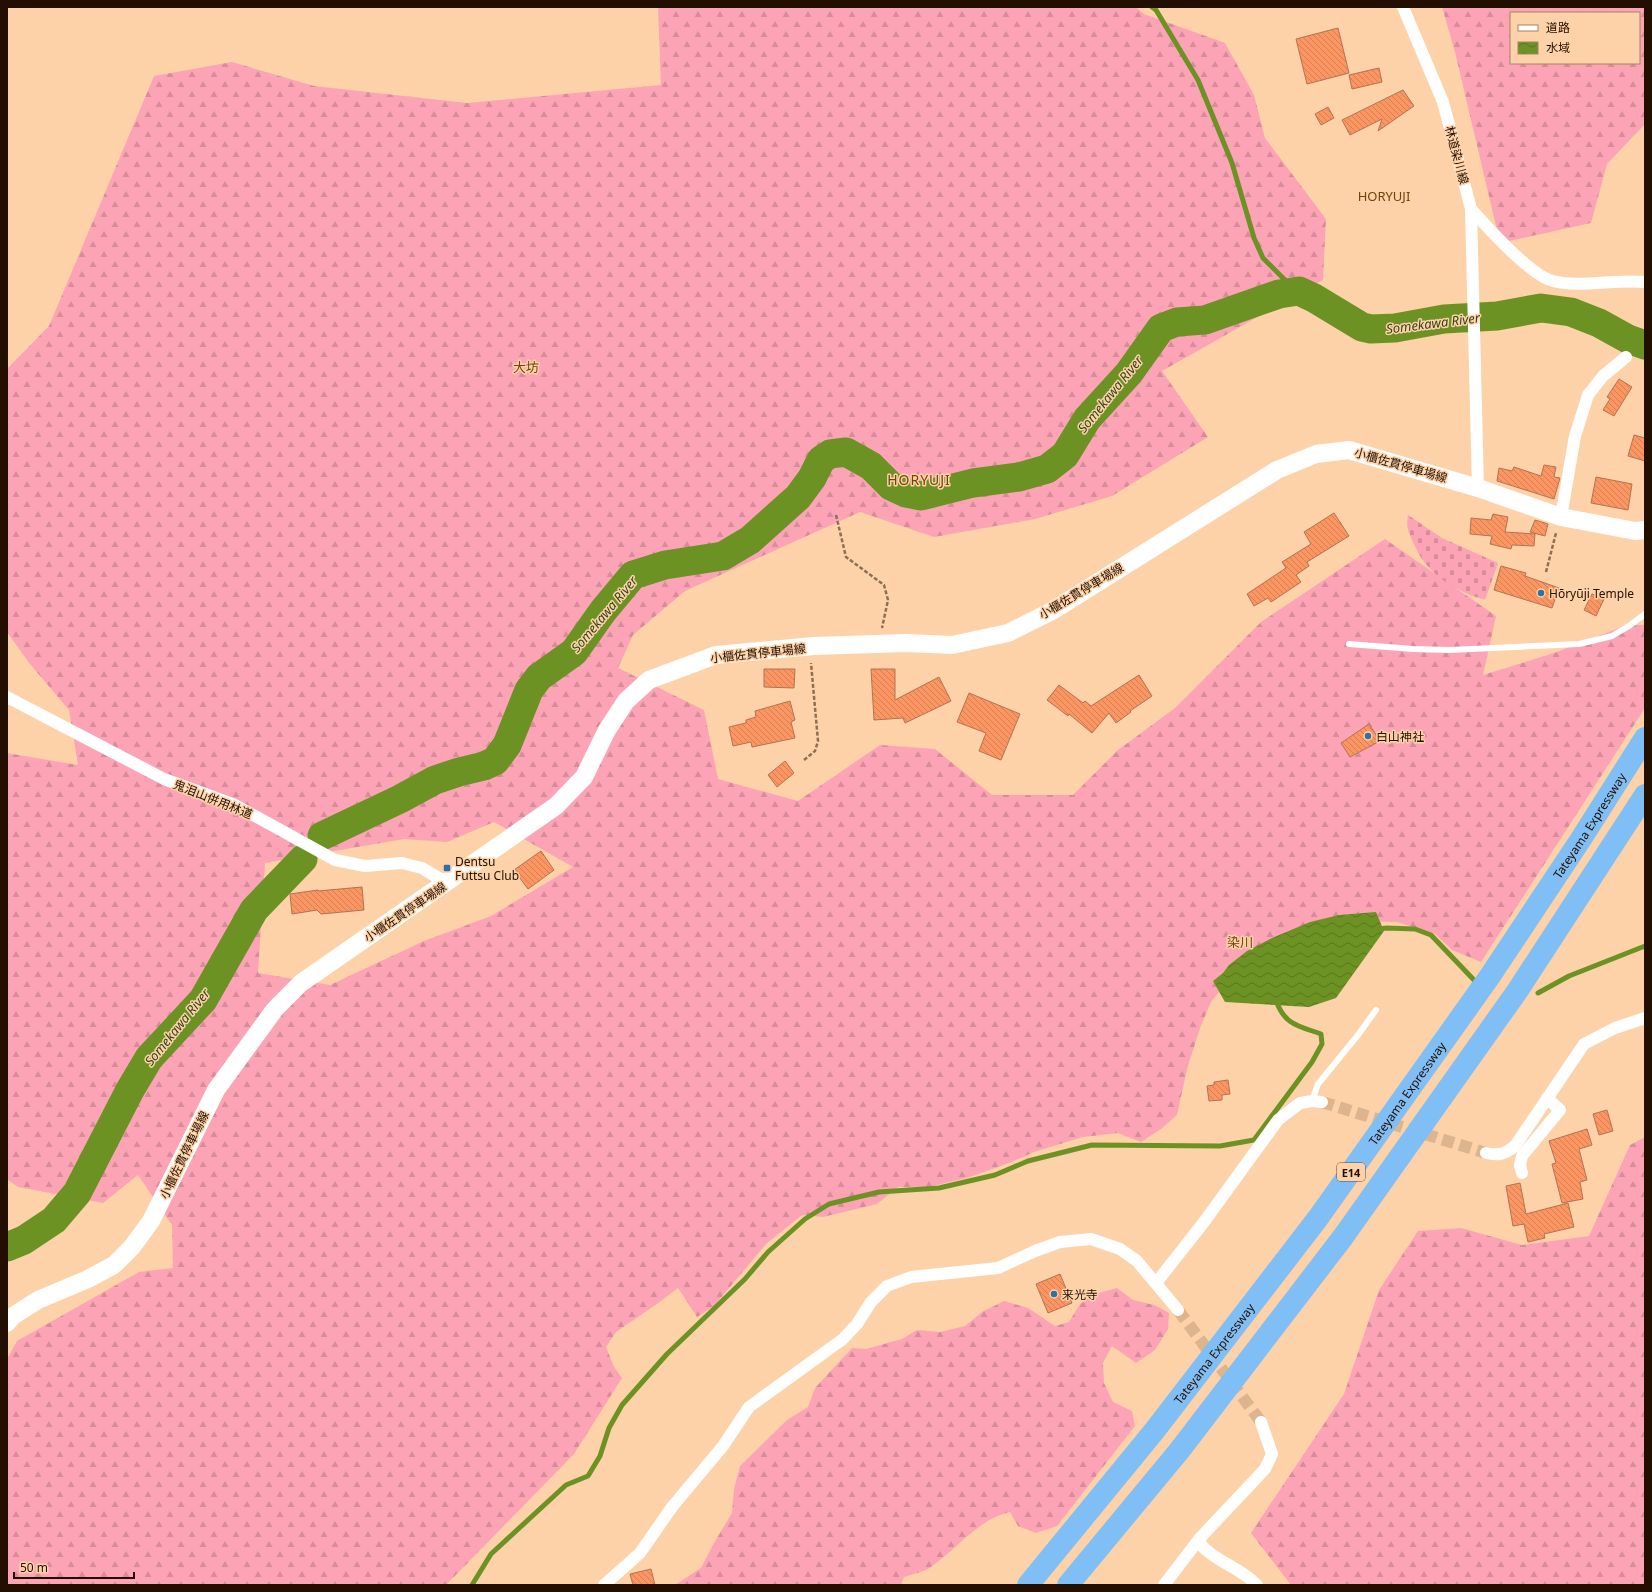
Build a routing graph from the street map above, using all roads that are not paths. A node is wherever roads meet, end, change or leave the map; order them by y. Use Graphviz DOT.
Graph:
graph roads {
  1 [pos="1403,7"];
  2 [pos="1471,209"];
  3 [pos="1645,282"];
  4 [pos="1626,357"];
  5 [pos="1478,488"];
  6 [pos="1561,517"];
  7 [pos="1645,530"];
  8 [pos="1645,614"];
  9 [pos="1349,644"];
  10 [pos="7,696"];
  11 [pos="1645,738"];
  12 [pos="1645,795"];
  13 [pos="447,883"];
  14 [pos="1376,1010"];
  15 [pos="1645,1018"];
  16 [pos="1547,1098"];
  17 [pos="1317,1102"];
  18 [pos="1486,1153"];
  19 [pos="1522,1173"];
  20 [pos="1156,1283"];
  21 [pos="1178,1310"];
  22 [pos="7,1323"];
  23 [pos="1261,1422"];
  24 [pos="1200,1538"];
  25 [pos="604,1585"];
  26 [pos="1028,1585"];
  27 [pos="1068,1585"];
  28 [pos="1164,1585"];
  29 [pos="1257,1585"];
  1 -- 2 [label="street, 林道染川線"];
  2 -- 3 [label="street"];
  2 -- 5 [label="street, 林道染川線"];
  4 -- 6 [label="street"];
  5 -- 6 [label="main road, 小櫃佐貫停車場線"];
  5 -- 13 [label="main road, 小櫃佐貫停車場線"];
  6 -- 7 [label="main road, 小櫃佐貫停車場線"];
  8 -- 9 [label="lane"];
  10 -- 13 [label="street, 鬼泪山併用林道"];
  11 -- 26 [label="highway, Tateyama Expressway / E14"];
  12 -- 27 [label="highway, E14"];
  13 -- 22 [label="main road, 小櫃佐貫停車場線"];
  14 -- 17 [label="lane"];
  15 -- 16 [label="street"];
  16 -- 18 [label="street"];
  16 -- 19 [label="street"];
  17 -- 20 [label="street"];
  20 -- 21 [label="street"];
  20 -- 25 [label="street"];
  23 -- 24 [label="street"];
  24 -- 28 [label="street"];
  24 -- 29 [label="street"];
}
